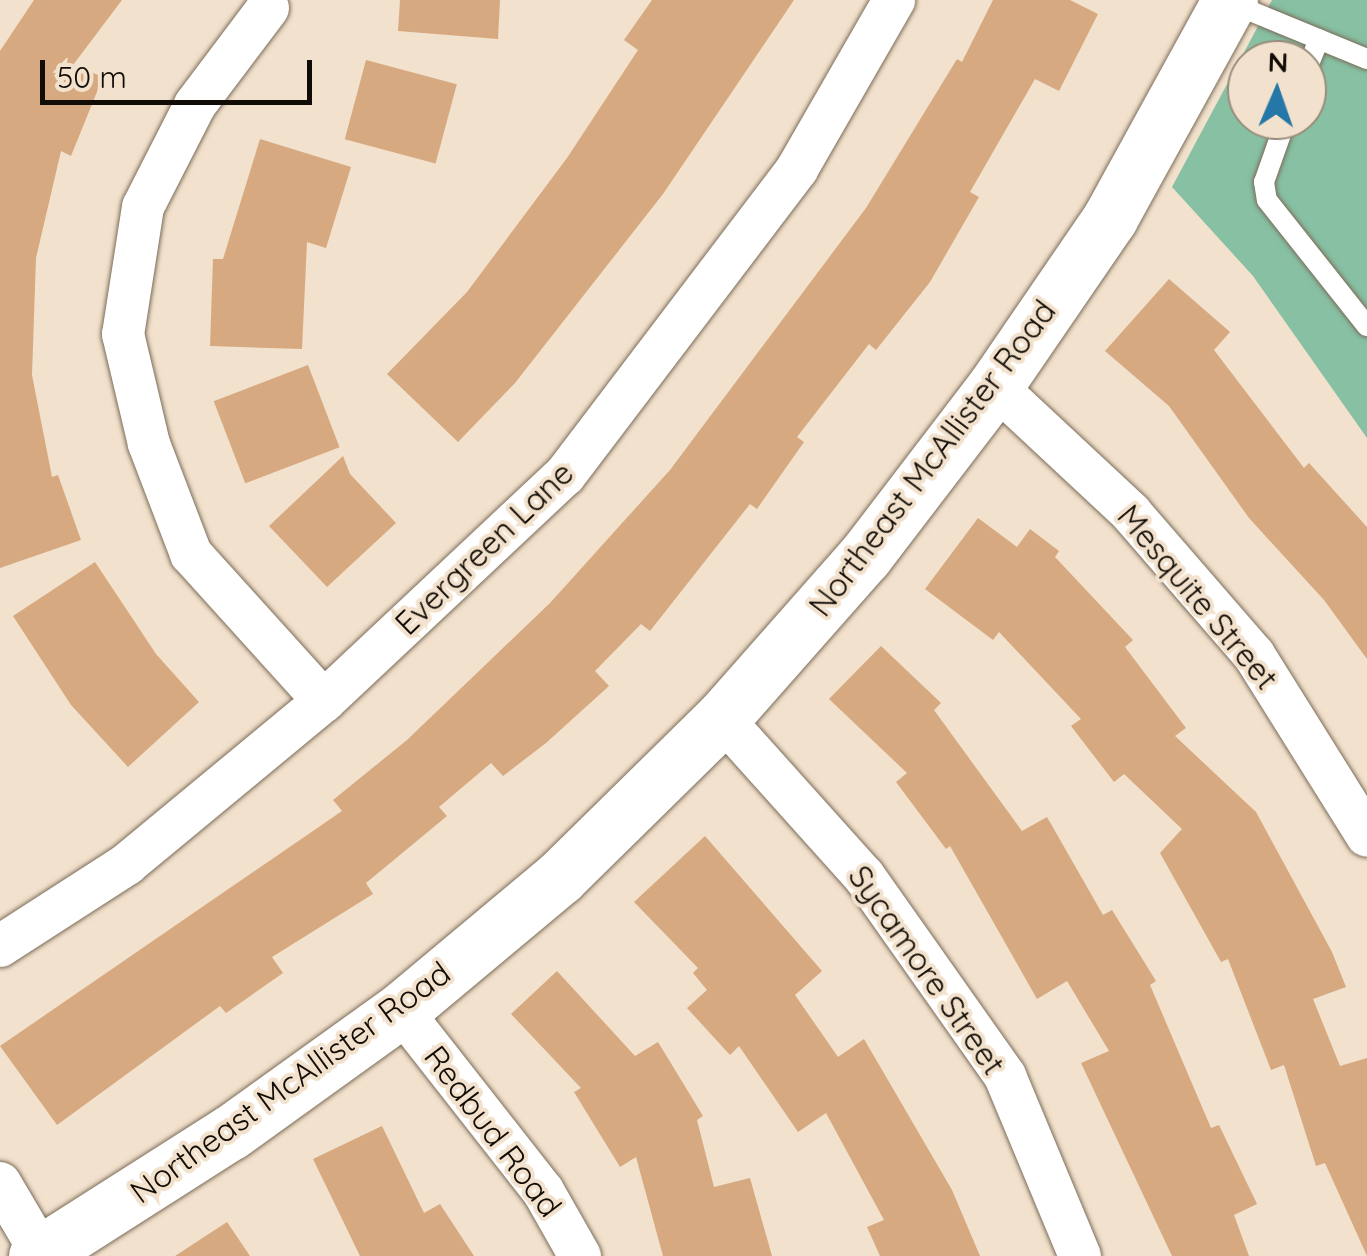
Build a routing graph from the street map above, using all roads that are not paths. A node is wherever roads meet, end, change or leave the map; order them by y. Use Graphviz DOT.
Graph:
graph roads {
  1 [pos="894,0"];
  2 [pos="1230,1"];
  3 [pos="268,8"];
  4 [pos="1319,39"];
  5 [pos="1367,59"];
  6 [pos="1279,140"];
  7 [pos="1367,326"];
  8 [pos="995,386"];
  9 [pos="324,701"];
  10 [pos="722,718"];
  11 [pos="1367,836"];
  12 [pos="0,946"];
  13 [pos="401,1010"];
  14 [pos="0,1184"];
  15 [pos="40,1255"];
  16 [pos="580,1256"];
  17 [pos="1080,1256"];
  1 -- 9 [label="street, Evergreen Lane"];
  2 -- 4 [label="lane"];
  2 -- 8 [label="street, Northeast McAllister Road"];
  3 -- 9 [label="street"];
  4 -- 5 [label="lane"];
  6 -- 7 [label="lane"];
  8 -- 10 [label="street, Northeast McAllister Road"];
  8 -- 11 [label="street, Mesquite Street"];
  9 -- 12 [label="street, Evergreen Lane"];
  10 -- 13 [label="street, Northeast McAllister Road"];
  10 -- 17 [label="street, Sycamore Street"];
  13 -- 15 [label="street, Northeast McAllister Road"];
  13 -- 16 [label="street, Redbud Road"];
  14 -- 15 [label="street"];
}
